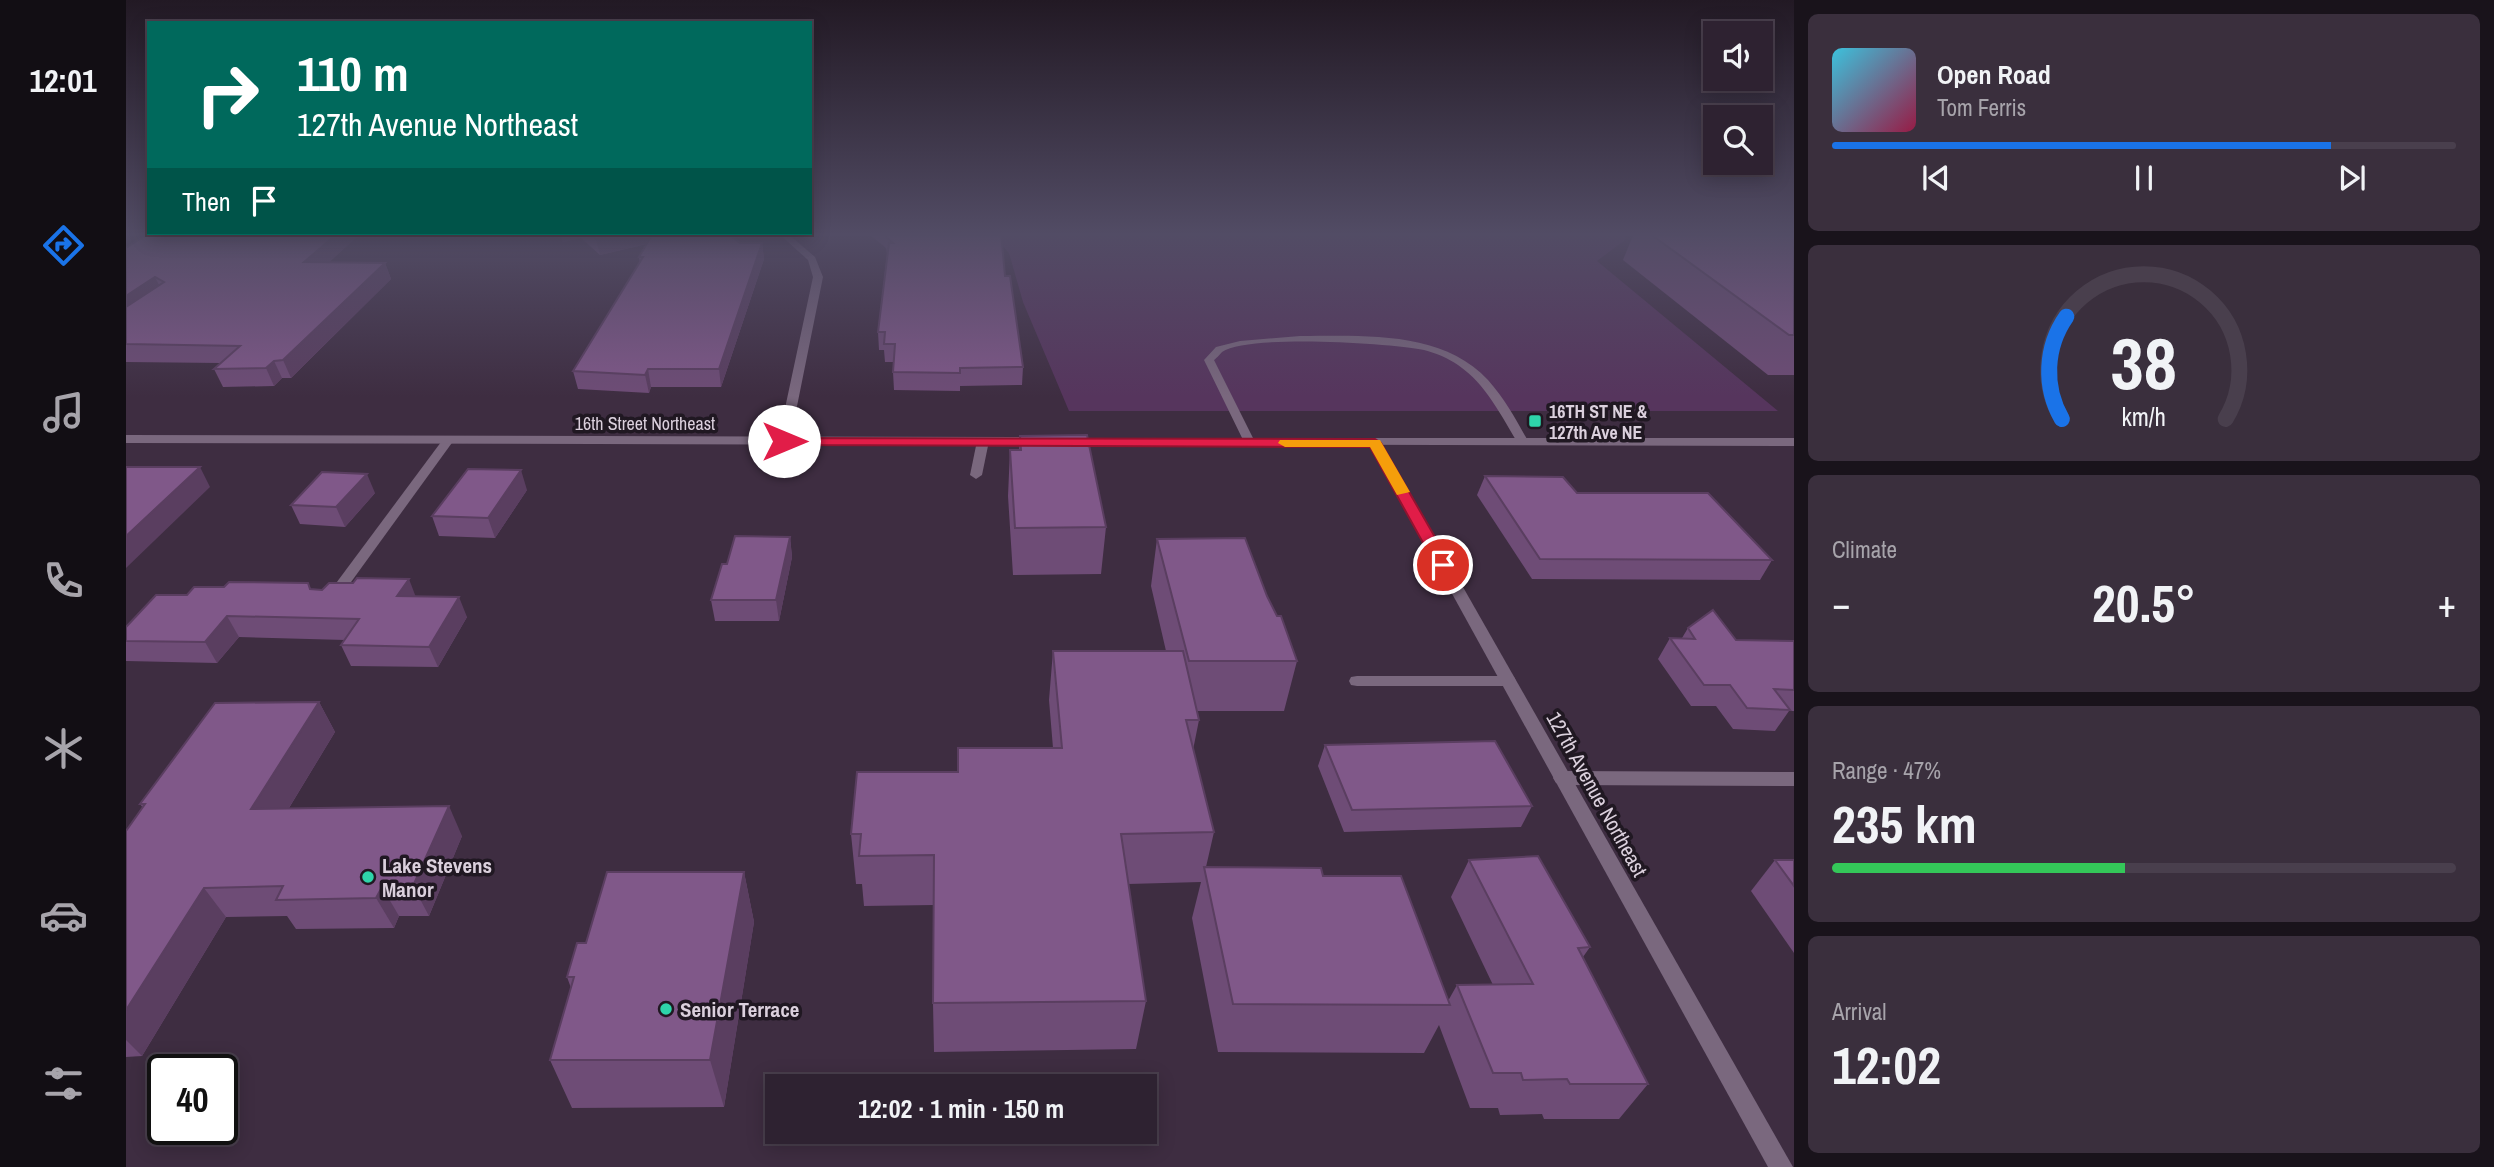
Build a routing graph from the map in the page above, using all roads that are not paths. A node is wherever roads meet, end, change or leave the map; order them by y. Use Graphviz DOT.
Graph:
graph roads {
  1 [pos="816,287"];
  2 [pos="126,439"];
  3 [pos="448,440"];
  4 [pos="784,441"];
  5 [pos="983,441"];
  6 [pos="1249,442"];
  7 [pos="1794,442"];
  8 [pos="1375,443"];
  9 [pos="1523,443"];
  10 [pos="976,475"];
  11 [pos="327,605"];
  12 [pos="1357,681"];
  13 [pos="1508,681"];
  14 [pos="1562,778"];
  15 [pos="1794,779"];
  16 [pos="1781,1167"];
  1 -- 4 [label="street"];
  2 -- 3 [label="street, 16th Street Northeast"];
  3 -- 4 [label="street, 16th Street Northeast"];
  3 -- 11 [label="street"];
  4 -- 5 [label="street, 16th Street Northeast"];
  5 -- 6 [label="street, 16th Street Northeast"];
  5 -- 10 [label="street"];
  6 -- 8 [label="street, 16th Street Northeast"];
  6 -- 9 [label="street"];
  7 -- 9 [label="street, 16th Street Northeast"];
  8 -- 9 [label="street, 16th Street Northeast"];
  8 -- 13 [label="street, 127th Avenue Northeast"];
  12 -- 13 [label="street"];
  13 -- 14 [label="street, 127th Avenue Northeast"];
  14 -- 15 [label="street"];
  14 -- 16 [label="street, 127th Avenue Northeast"];
}
